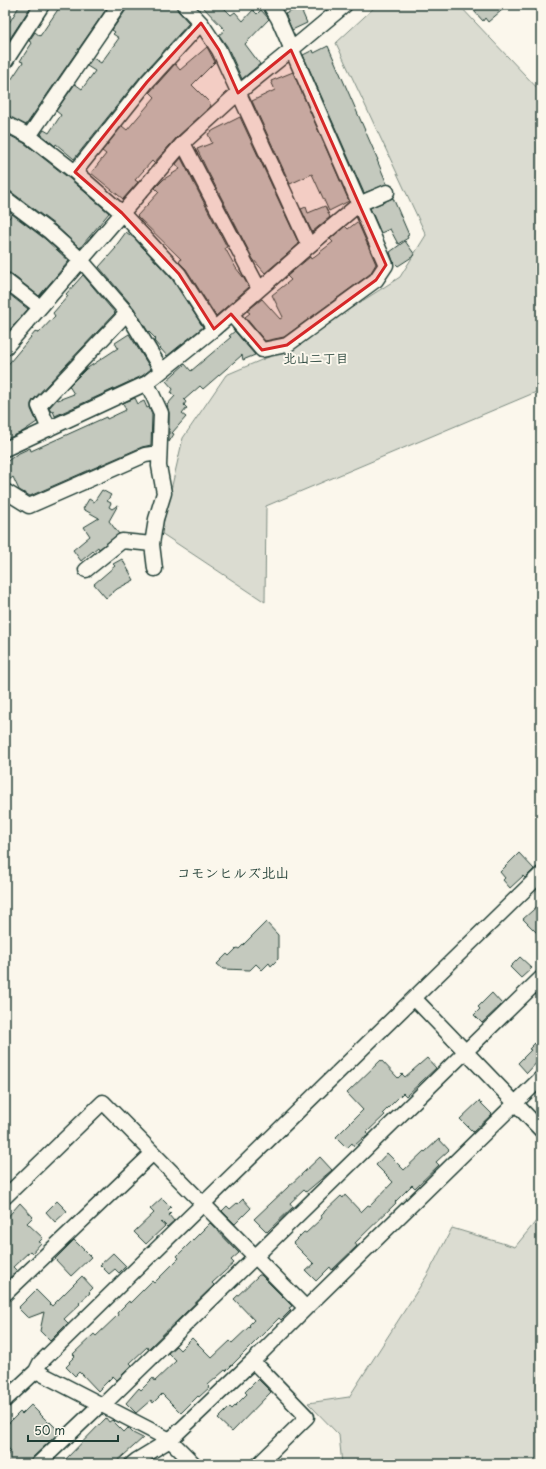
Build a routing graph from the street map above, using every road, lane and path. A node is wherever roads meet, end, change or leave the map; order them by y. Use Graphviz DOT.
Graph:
graph roads {
  1 [pos="42,5"];
  2 [pos="119,5"];
  3 [pos="184,5"];
  4 [pos="270,5"];
  5 [pos="345,5"];
  6 [pos="201,23"];
  7 [pos="291,50"];
  8 [pos="5,62"];
  9 [pos="238,93"];
  10 [pos="5,122"];
  11 [pos="29,136"];
  12 [pos="183,143"];
  13 [pos="75,172"];
  14 [pos="387,192"];
  15 [pos="5,198"];
  16 [pos="358,204"];
  17 [pos="122,212"];
  18 [pos="309,246"];
  19 [pos="81,260"];
  20 [pos="5,280"];
  21 [pos="259,289"];
  22 [pos="40,307"];
  23 [pos="127,313"];
  24 [pos="231,314"];
  25 [pos="214,329"];
  26 [pos="5,348"];
  27 [pos="162,371"];
  28 [pos="147,383"];
  29 [pos="49,429"];
  30 [pos="5,449"];
  31 [pos="159,453"];
  32 [pos="5,491"];
  33 [pos="152,544"];
  34 [pos="155,569"];
  35 [pos="86,570"];
  36 [pos="541,874"];
  37 [pos="541,978"];
  38 [pos="414,998"];
  39 [pos="466,1052"];
  40 [pos="541,1078"];
  41 [pos="515,1104"];
  42 [pos="541,1130"];
  43 [pos="153,1153"];
  44 [pos="5,1197"];
  45 [pos="202,1203"];
  46 [pos="255,1257"];
  47 [pos="5,1294"];
  48 [pos="306,1308"];
  49 [pos="253,1361"];
  50 [pos="36,1371"];
  51 [pos="5,1400"];
  52 [pos="102,1405"];
  53 [pos="170,1440"];
  54 [pos="157,1447"];
  55 [pos="38,1464"];
  56 [pos="132,1464"];
  57 [pos="150,1464"];
  58 [pos="194,1464"];
  59 [pos="259,1464"];
  1 -- 8 [label="street"];
  2 -- 11 [label="street"];
  3 -- 6 [label="street"];
  4 -- 7 [label="street"];
  5 -- 7 [label="street"];
  6 -- 9 [label="street"];
  6 -- 13 [label="street"];
  7 -- 9 [label="street"];
  7 -- 16 [label="street"];
  9 -- 12 [label="street"];
  9 -- 18 [label="street"];
  10 -- 11 [label="street"];
  11 -- 13 [label="street"];
  12 -- 17 [label="street"];
  12 -- 21 [label="street"];
  13 -- 17 [label="street"];
  14 -- 16 [label="street"];
  15 -- 19 [label="street"];
  16 -- 18 [label="street"];
  16 -- 24 [label="street"];
  17 -- 19 [label="street"];
  17 -- 25 [label="street"];
  18 -- 21 [label="street"];
  19 -- 22 [label="street"];
  19 -- 23 [label="street"];
  20 -- 22 [label="street"];
  21 -- 24 [label="street"];
  22 -- 26 [label="street"];
  23 -- 27 [label="street"];
  23 -- 29 [label="street"];
  24 -- 25 [label="street"];
  25 -- 27 [label="street"];
  27 -- 28 [label="street"];
  28 -- 29 [label="street"];
  28 -- 31 [label="street"];
  29 -- 30 [label="street"];
  31 -- 32 [label="street"];
  31 -- 33 [label="street"];
  33 -- 34 [label="street"];
  33 -- 35 [label="street"];
  36 -- 38 [label="street"];
  37 -- 39 [label="street"];
  38 -- 39 [label="street"];
  38 -- 45 [label="street"];
  39 -- 41 [label="street"];
  39 -- 46 [label="street"];
  40 -- 41 [label="street"];
  41 -- 42 [label="street"];
  41 -- 48 [label="street"];
  43 -- 44 [label="street"];
  43 -- 45 [label="street"];
  43 -- 47 [label="street"];
  45 -- 46 [label="street"];
  45 -- 50 [label="street"];
  46 -- 48 [label="street"];
  46 -- 52 [label="street"];
  48 -- 49 [label="street"];
  49 -- 53 [label="street"];
  49 -- 59 [label="street"];
  50 -- 51 [label="street"];
  50 -- 52 [label="street"];
  52 -- 53 [label="street"];
  52 -- 55 [label="street"];
  53 -- 54 [label="street"];
  53 -- 58 [label="street"];
  54 -- 56 [label="street"];
  54 -- 57 [label="street"];
}
